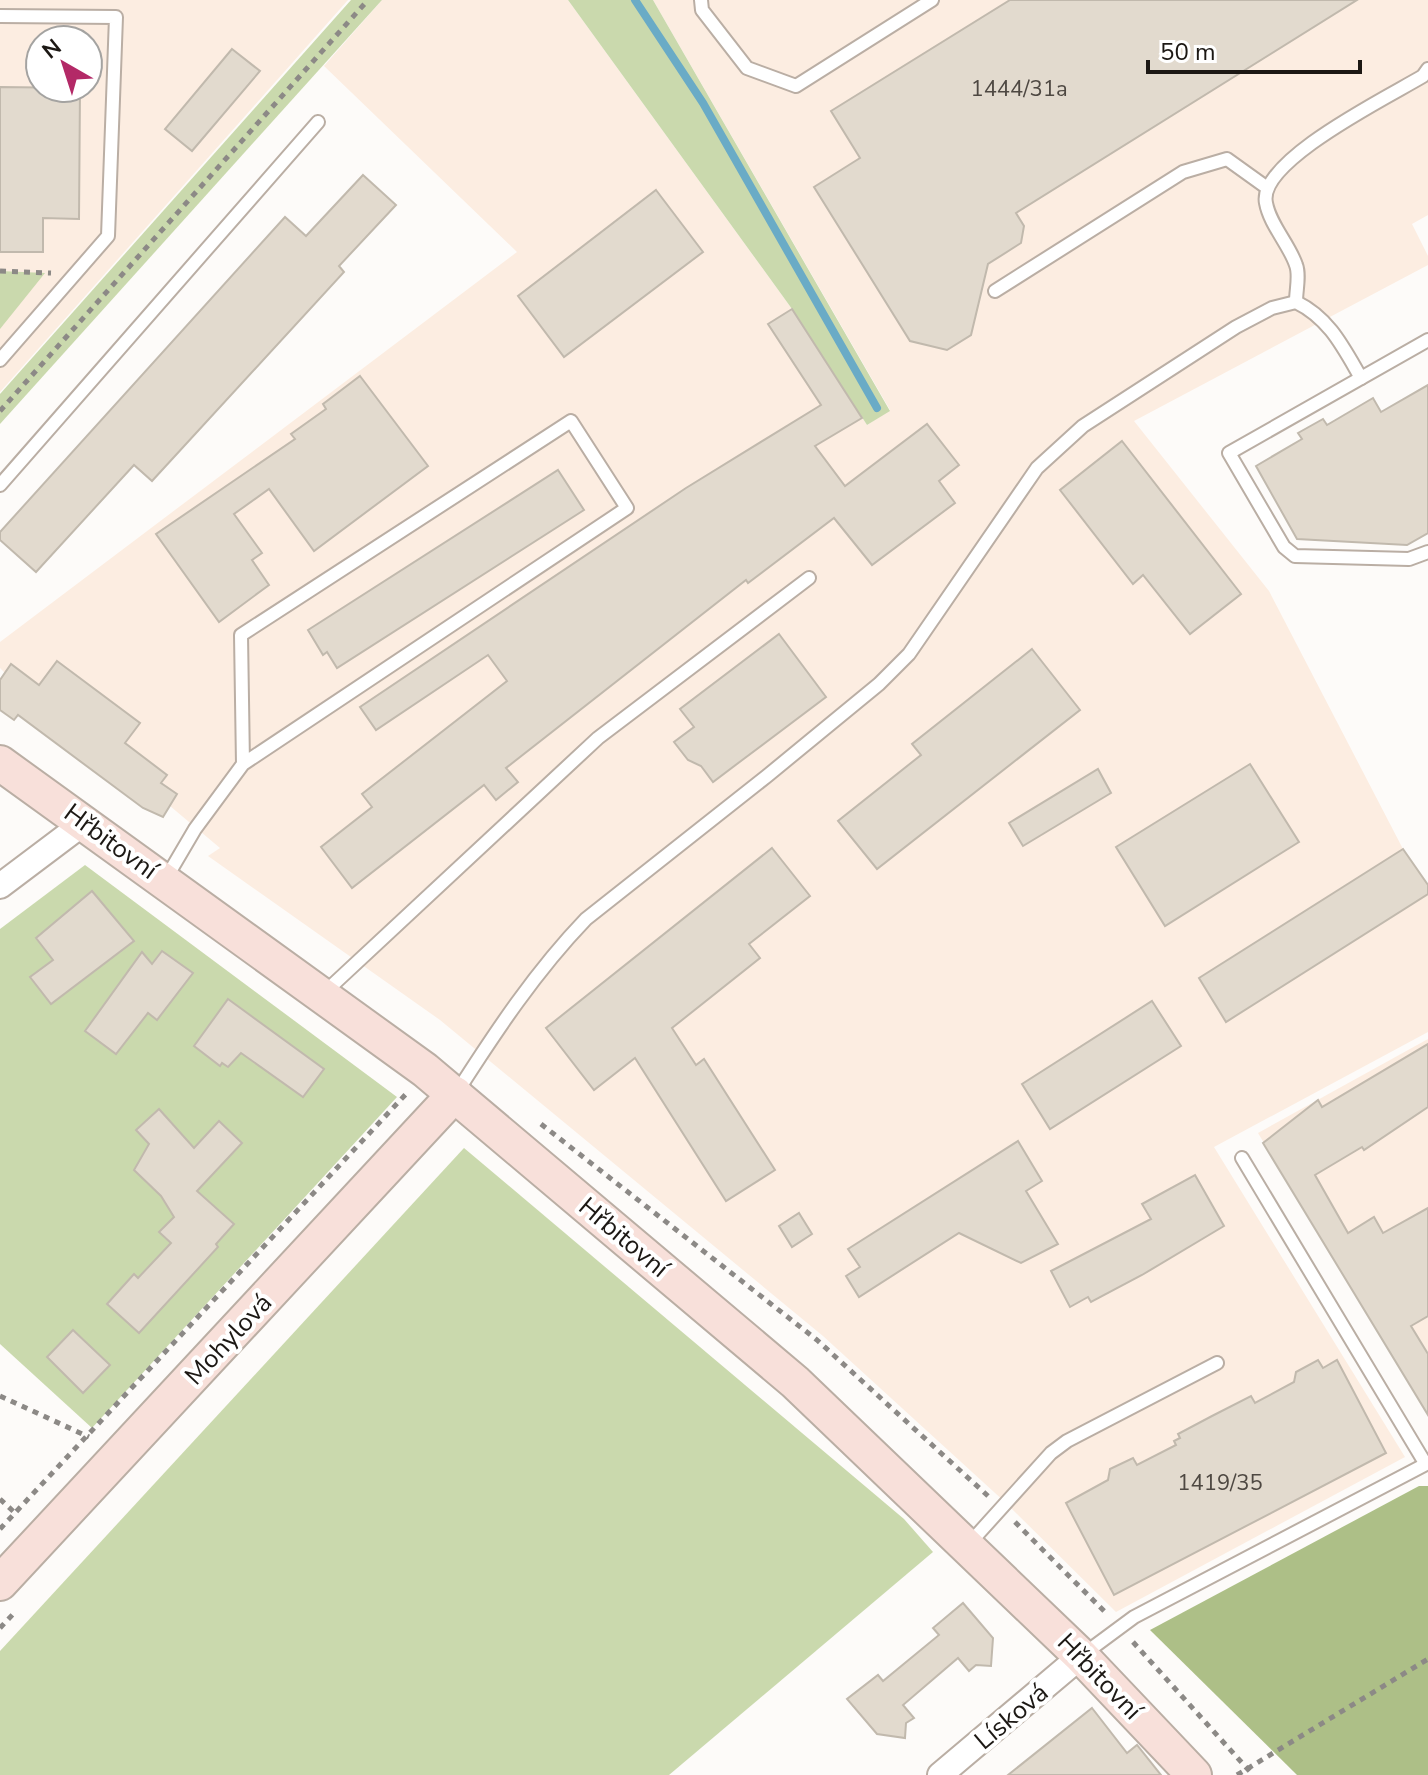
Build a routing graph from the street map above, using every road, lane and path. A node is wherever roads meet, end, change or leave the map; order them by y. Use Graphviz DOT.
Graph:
graph roads {
  1 [pos="368,0"];
  2 [pos="701,0"];
  3 [pos="932,0"];
  4 [pos="0,16"];
  5 [pos="1428,69"];
  6 [pos="318,122"];
  7 [pos="1266,187"];
  8 [pos="0,271"];
  9 [pos="74,275"];
  10 [pos="995,291"];
  11 [pos="1296,302"];
  12 [pos="1428,340"];
  13 [pos="0,360"];
  14 [pos="1361,378"];
  15 [pos="0,411"];
  16 [pos="0,485"];
  17 [pos="1428,552"];
  18 [pos="809,578"];
  19 [pos="0,763"];
  20 [pos="243,764"];
  21 [pos="85,822"];
  22 [pos="165,880"];
  23 [pos="0,886"];
  24 [pos="322,995"];
  25 [pos="409,1092"];
  26 [pos="455,1094"];
  27 [pos="533,1118"];
  28 [pos="1242,1158"];
  29 [pos="1217,1363"];
  30 [pos="0,1396"];
  31 [pos="89,1437"];
  32 [pos="1427,1463"];
  33 [pos="1001,1508"];
  34 [pos="0,1529"];
  35 [pos="968,1545"];
  36 [pos="0,1583"];
  37 [pos="1120,1627"];
  38 [pos="1081,1656"];
  39 [pos="1428,1659"];
  40 [pos="1250,1772"];
  41 [pos="940,1775"];
  42 [pos="1194,1775"];
  43 [pos="1237,1775"];
  1 -- 15 [label="path"];
  2 -- 3 [label="lane"];
  4 -- 9 [label="lane"];
  5 -- 7 [label="lane"];
  6 -- 16 [label="lane"];
  7 -- 10 [label="lane"];
  7 -- 11 [label="lane"];
  8 -- 9 [label="path"];
  9 -- 13 [label="lane"];
  11 -- 14 [label="lane"];
  11 -- 26 [label="lane"];
  12 -- 14 [label="lane"];
  14 -- 17 [label="lane"];
  18 -- 24 [label="lane"];
  19 -- 21 [label="street, Hřbitovní"];
  20 -- 20 [label="lane"];
  20 -- 22 [label="lane"];
  21 -- 22 [label="street, Hřbitovní"];
  21 -- 23 [label="street"];
  22 -- 24 [label="street, Hřbitovní"];
  24 -- 26 [label="street, Hřbitovní"];
  25 -- 31 [label="path"];
  26 -- 35 [label="street, Hřbitovní"];
  26 -- 36 [label="street, Mohylová"];
  27 -- 33 [label="path"];
  28 -- 32 [label="lane"];
  29 -- 33 [label="lane"];
  30 -- 31 [label="path"];
  31 -- 34 [label="path"];
  32 -- 37 [label="lane"];
  33 -- 35 [label="lane"];
  33 -- 37 [label="path"];
  35 -- 38 [label="street, Hřbitovní"];
  37 -- 38 [label="lane"];
  37 -- 40 [label="path"];
  38 -- 41 [label="street, Lísková"];
  38 -- 42 [label="street, Hřbitovní"];
  39 -- 40 [label="path"];
  40 -- 43 [label="path"];
}
